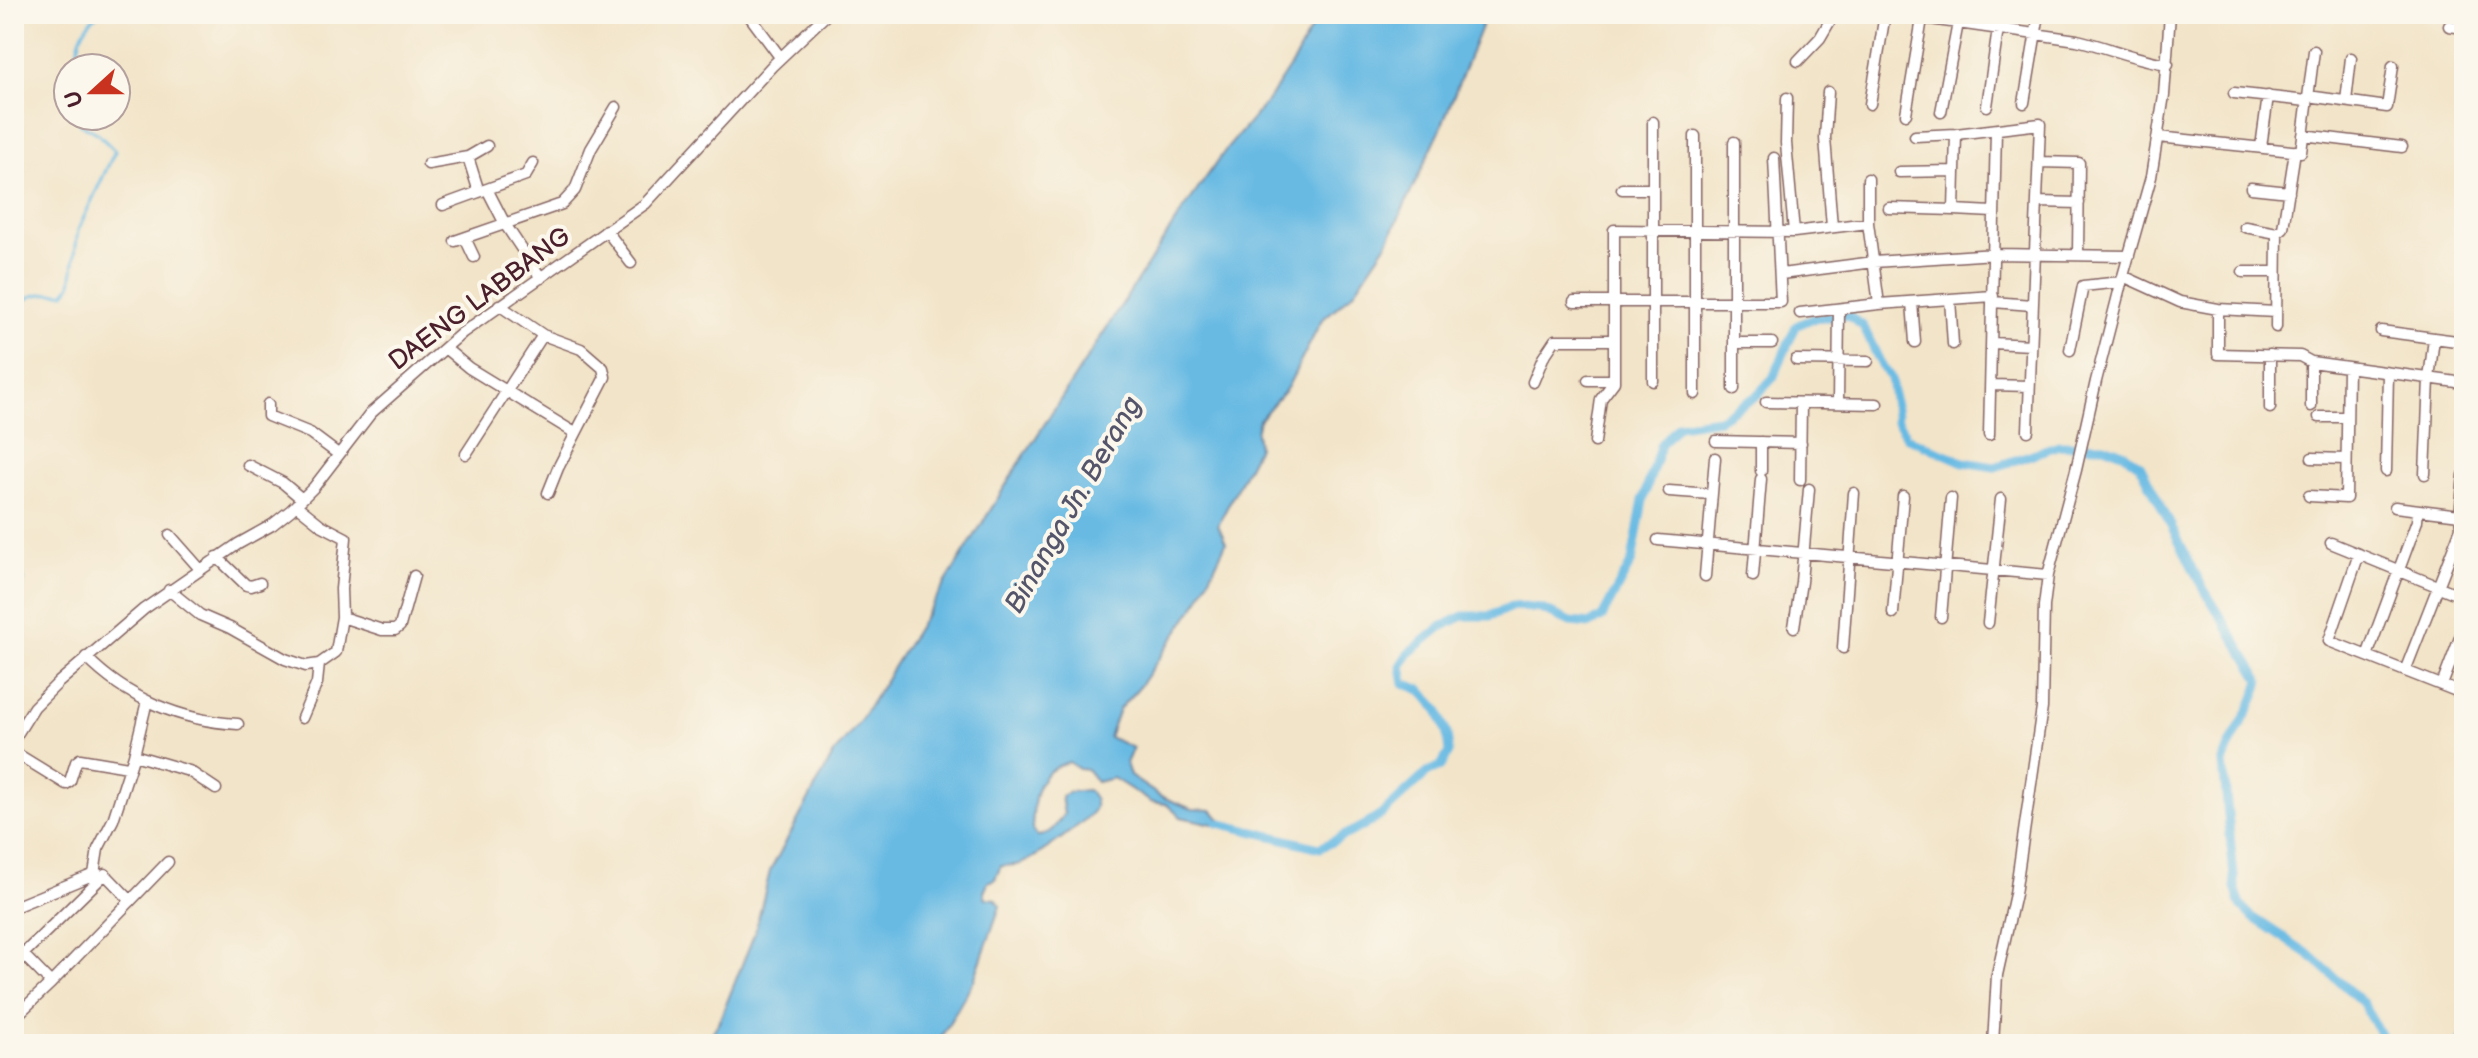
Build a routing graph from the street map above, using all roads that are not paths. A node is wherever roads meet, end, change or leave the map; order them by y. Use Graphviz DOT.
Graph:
graph roads {
  1 [pos="748,14"];
  2 [pos="827,14"];
  3 [pos="1834,14"];
  4 [pos="1885,14"];
  5 [pos="1895,14"];
  6 [pos="2039,14"];
  7 [pos="2170,14"];
  8 [pos="1922,19"];
  9 [pos="1963,20"];
  10 [pos="2449,26"];
  11 [pos="2464,28"];
  12 [pos="1998,29"];
  13 [pos="2036,34"];
  14 [pos="2314,51"];
  15 [pos="780,57"];
  16 [pos="2351,58"];
  17 [pos="1798,61"];
  18 [pos="2168,64"];
  19 [pos="2393,66"];
  20 [pos="1828,92"];
  21 [pos="2234,93"];
  22 [pos="2268,96"];
  23 [pos="1787,98"];
  24 [pos="2308,98"];
  25 [pos="2346,101"];
  26 [pos="2024,103"];
  27 [pos="1870,104"];
  28 [pos="1987,106"];
  29 [pos="616,107"];
  30 [pos="1941,112"];
  31 [pos="1906,114"];
  32 [pos="1653,122"];
  33 [pos="1996,130"];
  34 [pos="1956,134"];
  35 [pos="2303,135"];
  36 [pos="1695,136"];
  37 [pos="1915,136"];
  38 [pos="2158,137"];
  39 [pos="1734,142"];
  40 [pos="487,146"];
  41 [pos="2261,147"];
  42 [pos="2402,147"];
  43 [pos="2295,151"];
  44 [pos="468,157"];
  45 [pos="1774,158"];
  46 [pos="2039,162"];
  47 [pos="533,163"];
  48 [pos="428,164"];
  49 [pos="1955,171"];
  50 [pos="1899,172"];
  51 [pos="1868,179"];
  52 [pos="2251,188"];
  53 [pos="1622,189"];
  54 [pos="1653,189"];
  55 [pos="483,190"];
  56 [pos="2289,192"];
  57 [pos="2038,202"];
  58 [pos="2079,203"];
  59 [pos="443,205"];
  60 [pos="1889,208"];
  61 [pos="1954,210"];
  62 [pos="1993,212"];
  63 [pos="1868,223"];
  64 [pos="505,224"];
  65 [pos="1832,227"];
  66 [pos="2245,227"];
  67 [pos="606,230"];
  68 [pos="1653,230"];
  69 [pos="1695,230"];
  70 [pos="1734,231"];
  71 [pos="1786,231"];
  72 [pos="2277,233"];
  73 [pos="1995,254"];
  74 [pos="2037,254"];
  75 [pos="2078,254"];
  76 [pos="2129,256"];
  77 [pos="474,257"];
  78 [pos="1874,262"];
  79 [pos="631,263"];
  80 [pos="2243,272"];
  81 [pos="2276,272"];
  82 [pos="1786,274"];
  83 [pos="541,278"];
  84 [pos="2122,279"];
  85 [pos="1950,299"];
  86 [pos="1993,299"];
  87 [pos="1574,302"];
  88 [pos="1614,302"];
  89 [pos="1653,302"];
  90 [pos="1695,302"];
  91 [pos="1734,302"];
  92 [pos="1912,302"];
  93 [pos="1879,304"];
  94 [pos="499,305"];
  95 [pos="2032,305"];
  96 [pos="2218,309"];
  97 [pos="2276,312"];
  98 [pos="1800,313"];
  99 [pos="1839,314"];
  100 [pos="2276,327"];
  101 [pos="2381,331"];
  102 [pos="543,335"];
  103 [pos="2434,338"];
  104 [pos="1614,340"];
  105 [pos="1915,342"];
  106 [pos="2464,342"];
  107 [pos="1734,343"];
  108 [pos="1772,343"];
  109 [pos="1992,343"];
  110 [pos="1953,344"];
  111 [pos="2031,345"];
  112 [pos="446,349"];
  113 [pos="2070,350"];
  114 [pos="2270,355"];
  115 [pos="1796,360"];
  116 [pos="1839,360"];
  117 [pos="1868,361"];
  118 [pos="2311,362"];
  119 [pos="2348,367"];
  120 [pos="2388,373"];
  121 [pos="2429,379"];
  122 [pos="1588,380"];
  123 [pos="1614,380"];
  124 [pos="1653,381"];
  125 [pos="1533,382"];
  126 [pos="2464,383"];
  127 [pos="1991,385"];
  128 [pos="2029,386"];
  129 [pos="1734,389"];
  130 [pos="508,392"];
  131 [pos="1695,394"];
  132 [pos="1766,402"];
  133 [pos="1801,403"];
  134 [pos="1838,403"];
  135 [pos="268,404"];
  136 [pos="1877,404"];
  137 [pos="2311,406"];
  138 [pos="2270,408"];
  139 [pos="2319,417"];
  140 [pos="2347,417"];
  141 [pos="2028,431"];
  142 [pos="575,433"];
  143 [pos="1989,435"];
  144 [pos="1716,441"];
  145 [pos="1595,442"];
  146 [pos="1761,442"];
  147 [pos="1801,443"];
  148 [pos="338,454"];
  149 [pos="466,454"];
  150 [pos="1715,458"];
  151 [pos="2312,458"];
  152 [pos="2346,459"];
  153 [pos="248,465"];
  154 [pos="2386,471"];
  155 [pos="2425,474"];
  156 [pos="2464,475"];
  157 [pos="1800,480"];
  158 [pos="1809,489"];
  159 [pos="1669,491"];
  160 [pos="548,493"];
  161 [pos="1854,493"];
  162 [pos="1711,494"];
  163 [pos="1903,496"];
  164 [pos="2309,496"];
  165 [pos="1951,498"];
  166 [pos="2001,499"];
  167 [pos="299,502"];
  168 [pos="2395,507"];
  169 [pos="2418,510"];
  170 [pos="2462,515"];
  171 [pos="170,535"];
  172 [pos="1658,540"];
  173 [pos="2331,543"];
  174 [pos="1707,545"];
  175 [pos="1755,550"];
  176 [pos="2359,554"];
  177 [pos="1802,555"];
  178 [pos="217,557"];
  179 [pos="1849,557"];
  180 [pos="1898,562"];
  181 [pos="1945,566"];
  182 [pos="200,569"];
  183 [pos="1993,570"];
  184 [pos="2399,570"];
  185 [pos="2048,575"];
  186 [pos="414,576"];
  187 [pos="1705,576"];
  188 [pos="1753,576"];
  189 [pos="260,583"];
  190 [pos="2438,586"];
  191 [pos="169,590"];
  192 [pos="2464,597"];
  193 [pos="1893,613"];
  194 [pos="342,617"];
  195 [pos="1941,617"];
  196 [pos="1988,623"];
  197 [pos="1794,627"];
  198 [pos="2464,627"];
  199 [pos="1843,648"];
  200 [pos="2367,656"];
  201 [pos="86,657"];
  202 [pos="319,664"];
  203 [pos="2405,671"];
  204 [pos="2442,685"];
  205 [pos="2464,694"];
  206 [pos="147,701"];
  207 [pos="302,718"];
  208 [pos="238,724"];
  209 [pos="14,739"];
  210 [pos="14,752"];
  211 [pos="134,755"];
  212 [pos="128,767"];
  213 [pos="216,789"];
  214 [pos="168,862"];
  215 [pos="99,874"];
  216 [pos="130,900"];
  217 [pos="14,907"];
  218 [pos="14,945"];
  219 [pos="23,955"];
  220 [pos="14,963"];
  221 [pos="51,983"];
  222 [pos="14,1018"];
  223 [pos="1993,1044"];
  1 -- 15 [label="street"];
  2 -- 15 [label="street, DAENG LABBANG"];
  3 -- 17 [label="street"];
  4 -- 27 [label="street"];
  5 -- 8 [label="street"];
  6 -- 13 [label="street"];
  7 -- 18 [label="street"];
  8 -- 9 [label="street"];
  8 -- 31 [label="street"];
  9 -- 12 [label="street"];
  9 -- 30 [label="street"];
  10 -- 11 [label="street"];
  12 -- 13 [label="street"];
  12 -- 28 [label="street"];
  13 -- 18 [label="street"];
  13 -- 26 [label="street"];
  14 -- 24 [label="street"];
  15 -- 67 [label="street, DAENG LABBANG"];
  16 -- 25 [label="street"];
  18 -- 38 [label="street"];
  19 -- 25 [label="street"];
  20 -- 65 [label="street"];
  21 -- 22 [label="street"];
  22 -- 24 [label="street"];
  22 -- 41 [label="street"];
  23 -- 71 [label="street"];
  24 -- 25 [label="street"];
  24 -- 35 [label="street"];
  29 -- 64 [label="street"];
  32 -- 54 [label="street"];
  33 -- 34 [label="street"];
  33 -- 46 [label="street"];
  33 -- 62 [label="street"];
  34 -- 37 [label="street"];
  34 -- 49 [label="street"];
  35 -- 42 [label="street"];
  35 -- 43 [label="street"];
  36 -- 69 [label="street"];
  38 -- 41 [label="street"];
  38 -- 76 [label="street"];
  39 -- 70 [label="street"];
  40 -- 44 [label="street"];
  41 -- 43 [label="street"];
  43 -- 56 [label="street"];
  44 -- 48 [label="street"];
  44 -- 55 [label="street"];
  45 -- 71 [label="street"];
  46 -- 57 [label="street"];
  46 -- 58 [label="street"];
  47 -- 55 [label="street"];
  49 -- 50 [label="street"];
  49 -- 61 [label="street"];
  51 -- 63 [label="street"];
  52 -- 56 [label="street"];
  53 -- 54 [label="street"];
  54 -- 68 [label="street"];
  55 -- 59 [label="street"];
  55 -- 64 [label="street"];
  56 -- 72 [label="street"];
  57 -- 58 [label="street"];
  57 -- 74 [label="street"];
  58 -- 75 [label="street"];
  60 -- 61 [label="street"];
  61 -- 62 [label="street"];
  62 -- 73 [label="street"];
  63 -- 65 [label="street"];
  63 -- 78 [label="street"];
  64 -- 77 [label="street"];
  64 -- 83 [label="street"];
  65 -- 71 [label="street"];
  66 -- 72 [label="street"];
  67 -- 79 [label="street"];
  67 -- 83 [label="street, DAENG LABBANG"];
  68 -- 69 [label="street"];
  68 -- 88 [label="street"];
  68 -- 89 [label="street"];
  69 -- 70 [label="street"];
  69 -- 90 [label="street"];
  70 -- 71 [label="street"];
  70 -- 91 [label="street"];
  71 -- 82 [label="street"];
  72 -- 81 [label="street"];
  73 -- 74 [label="street"];
  73 -- 78 [label="street"];
  73 -- 86 [label="street"];
  74 -- 75 [label="street"];
  74 -- 95 [label="street"];
  75 -- 76 [label="street"];
  76 -- 84 [label="street"];
  78 -- 82 [label="street"];
  78 -- 93 [label="street"];
  80 -- 81 [label="street"];
  81 -- 97 [label="street"];
  82 -- 91 [label="street"];
  83 -- 94 [label="street, DAENG LABBANG"];
  84 -- 96 [label="street"];
  84 -- 113 [label="street"];
  84 -- 185 [label="street"];
  85 -- 86 [label="street"];
  85 -- 92 [label="street"];
  85 -- 110 [label="street"];
  86 -- 95 [label="street"];
  86 -- 109 [label="street"];
  87 -- 88 [label="street"];
  88 -- 89 [label="street"];
  88 -- 104 [label="street"];
  89 -- 90 [label="street"];
  89 -- 124 [label="street"];
  90 -- 91 [label="street"];
  90 -- 131 [label="street"];
  91 -- 107 [label="street"];
  92 -- 93 [label="street"];
  92 -- 105 [label="street"];
  93 -- 99 [label="street"];
  94 -- 102 [label="street"];
  94 -- 112 [label="street, DAENG LABBANG"];
  95 -- 111 [label="street"];
  96 -- 97 [label="street"];
  96 -- 114 [label="street"];
  97 -- 100 [label="street"];
  98 -- 99 [label="street"];
  99 -- 116 [label="street"];
  101 -- 103 [label="street"];
  102 -- 130 [label="street"];
  102 -- 142 [label="street"];
  103 -- 106 [label="street"];
  103 -- 121 [label="street"];
  104 -- 123 [label="street"];
  104 -- 125 [label="street"];
  107 -- 108 [label="street"];
  107 -- 129 [label="street"];
  109 -- 111 [label="street"];
  109 -- 127 [label="street"];
  111 -- 128 [label="street"];
  112 -- 130 [label="street"];
  112 -- 148 [label="street, DAENG LABBANG"];
  114 -- 118 [label="street"];
  114 -- 138 [label="street"];
  115 -- 116 [label="street"];
  116 -- 117 [label="street"];
  116 -- 134 [label="street"];
  118 -- 119 [label="street"];
  118 -- 137 [label="street"];
  119 -- 120 [label="street"];
  119 -- 140 [label="street"];
  120 -- 121 [label="street"];
  120 -- 154 [label="street"];
  121 -- 126 [label="street"];
  121 -- 155 [label="street"];
  122 -- 123 [label="street"];
  123 -- 145 [label="street"];
  127 -- 128 [label="street"];
  127 -- 143 [label="street"];
  128 -- 141 [label="street"];
  130 -- 142 [label="street"];
  130 -- 149 [label="street"];
  132 -- 133 [label="street"];
  133 -- 134 [label="street"];
  133 -- 147 [label="street"];
  134 -- 136 [label="street"];
  135 -- 148 [label="street"];
  139 -- 140 [label="street"];
  140 -- 152 [label="street"];
  142 -- 160 [label="street"];
  144 -- 146 [label="street"];
  146 -- 147 [label="street"];
  146 -- 175 [label="street"];
  147 -- 157 [label="street"];
  148 -- 167 [label="street, DAENG LABBANG"];
  150 -- 162 [label="street"];
  151 -- 152 [label="street"];
  152 -- 164 [label="street"];
  153 -- 167 [label="street"];
  156 -- 170 [label="street"];
  158 -- 177 [label="street"];
  159 -- 162 [label="street"];
  161 -- 179 [label="street"];
  162 -- 174 [label="street"];
  163 -- 180 [label="street"];
  165 -- 181 [label="street"];
  166 -- 183 [label="street"];
  167 -- 178 [label="street, DAENG LABBANG"];
  167 -- 194 [label="street"];
  168 -- 169 [label="street"];
  169 -- 170 [label="street"];
  169 -- 184 [label="street"];
  170 -- 190 [label="street"];
  171 -- 182 [label="street"];
  172 -- 174 [label="street"];
  173 -- 176 [label="street"];
  174 -- 175 [label="street"];
  174 -- 187 [label="street"];
  175 -- 177 [label="street"];
  175 -- 188 [label="street"];
  176 -- 184 [label="street"];
  176 -- 200 [label="street"];
  177 -- 179 [label="street"];
  177 -- 197 [label="street"];
  178 -- 182 [label="street, DAENG LABBANG"];
  178 -- 189 [label="street"];
  179 -- 180 [label="street"];
  179 -- 199 [label="street"];
  180 -- 181 [label="street"];
  180 -- 193 [label="street"];
  181 -- 183 [label="street"];
  181 -- 195 [label="street"];
  182 -- 191 [label="street, DAENG LABBANG"];
  183 -- 185 [label="street"];
  183 -- 196 [label="street"];
  184 -- 190 [label="street"];
  184 -- 200 [label="street"];
  185 -- 223 [label="street"];
  186 -- 194 [label="street"];
  190 -- 192 [label="street"];
  190 -- 203 [label="street"];
  191 -- 201 [label="street, DAENG LABBANG"];
  191 -- 202 [label="street"];
  194 -- 202 [label="street"];
  198 -- 204 [label="street"];
  200 -- 203 [label="street"];
  201 -- 206 [label="street"];
  201 -- 209 [label="street, DAENG LABBANG"];
  202 -- 207 [label="street"];
  203 -- 204 [label="street"];
  204 -- 205 [label="street"];
  206 -- 208 [label="street"];
  206 -- 211 [label="street"];
  210 -- 212 [label="street"];
  211 -- 212 [label="street"];
  211 -- 213 [label="street"];
  212 -- 215 [label="street"];
  214 -- 216 [label="street"];
  215 -- 216 [label="street"];
  215 -- 217 [label="street"];
  215 -- 219 [label="street"];
  216 -- 221 [label="street"];
  218 -- 219 [label="street"];
  219 -- 220 [label="street"];
  219 -- 221 [label="street"];
  221 -- 222 [label="street"];
}
